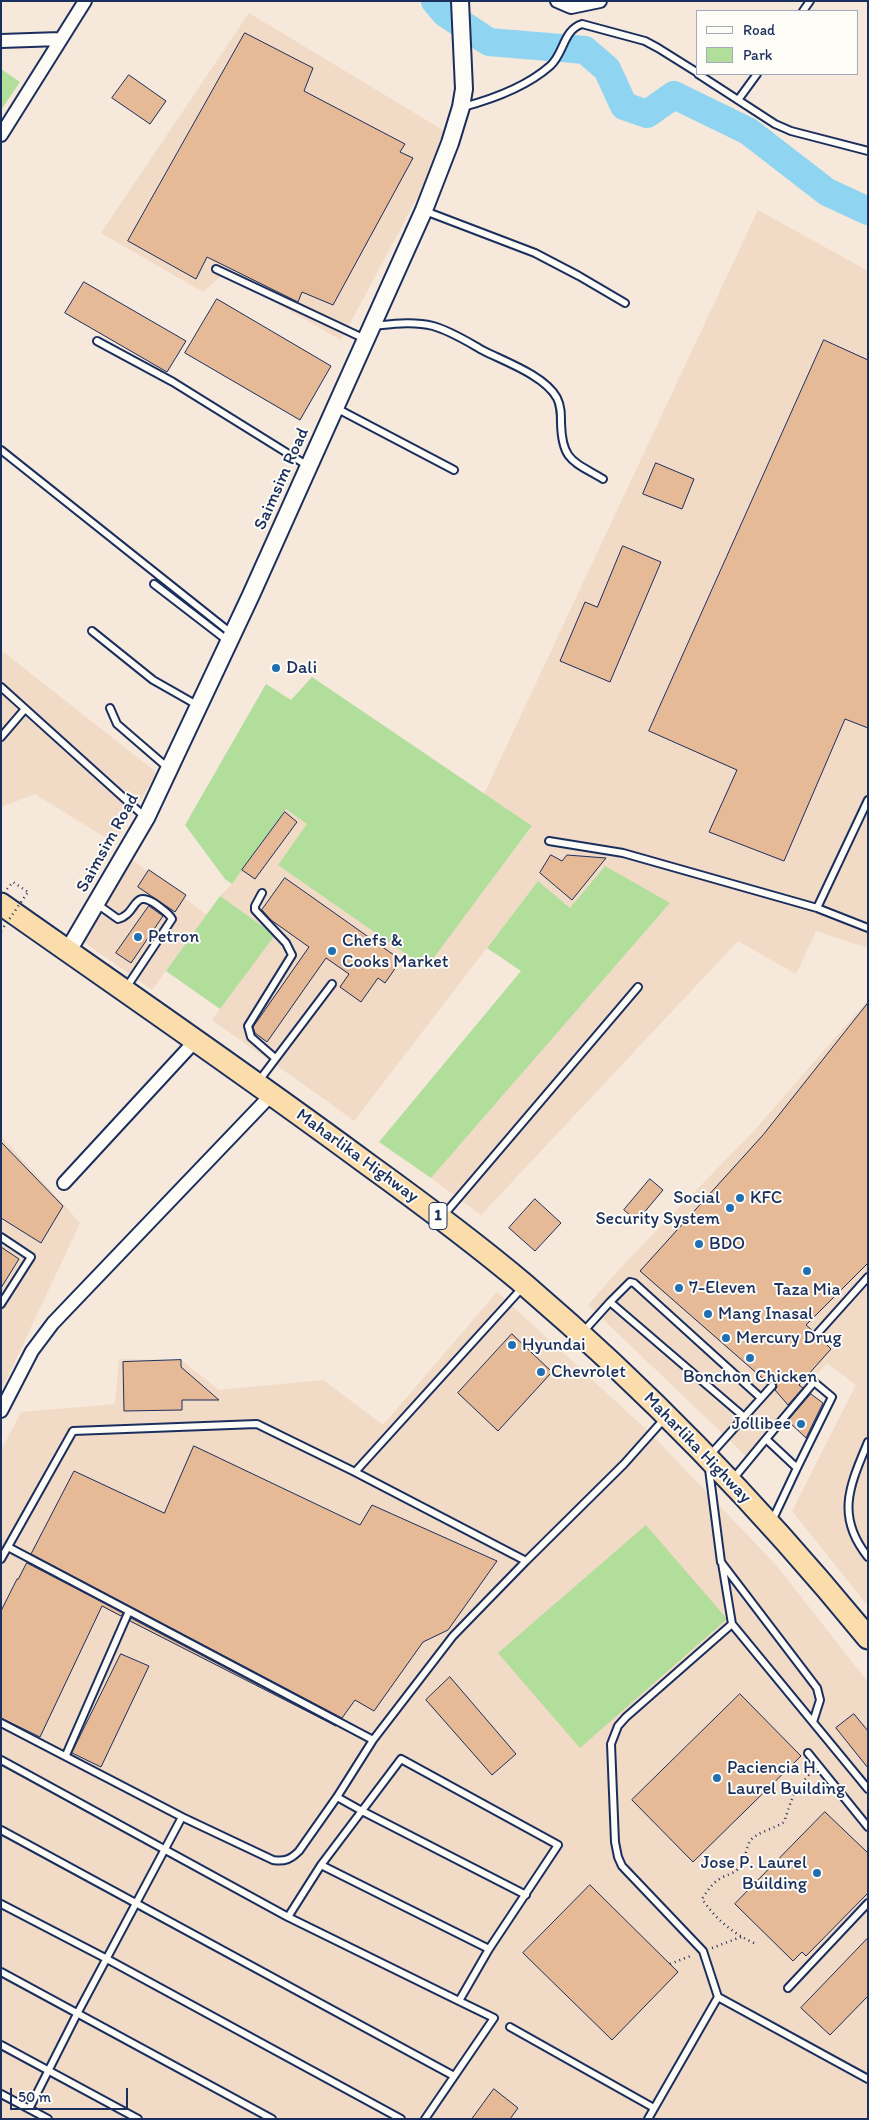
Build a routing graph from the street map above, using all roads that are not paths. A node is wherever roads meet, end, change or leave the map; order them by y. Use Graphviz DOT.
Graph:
graph roads {
  1 [pos="85,1"];
  2 [pos="557,1"];
  3 [pos="600,1"];
  4 [pos="460,5"];
  5 [pos="60,39"];
  6 [pos="1,41"];
  7 [pos="696,73"];
  8 [pos="700,75"];
  9 [pos="756,75"];
  10 [pos="738,100"];
  11 [pos="461,107"];
  12 [pos="1,135"];
  13 [pos="868,151"];
  14 [pos="424,210"];
  15 [pos="216,269"];
  16 [pos="625,303"];
  17 [pos="369,333"];
  18 [pos="96,341"];
  19 [pos="336,408"];
  20 [pos="1,450"];
  21 [pos="309,466"];
  22 [pos="454,470"];
  23 [pos="603,479"];
  24 [pos="154,584"];
  25 [pos="92,631"];
  26 [pos="231,638"];
  27 [pos="1,688"];
  28 [pos="199,705"];
  29 [pos="110,708"];
  30 [pos="25,709"];
  31 [pos="1,738"];
  32 [pos="169,769"];
  33 [pos="868,800"];
  34 [pos="146,818"];
  35 [pos="549,842"];
  36 [pos="262,894"];
  37 [pos="1,904"];
  38 [pos="97,904"];
  39 [pos="816,908"];
  40 [pos="868,928"];
  41 [pos="68,951"];
  42 [pos="332,984"];
  43 [pos="638,988"];
  44 [pos="124,990"];
  45 [pos="196,1040"];
  46 [pos="275,1058"];
  47 [pos="265,1088"];
  48 [pos="64,1183"];
  49 [pos="441,1218"];
  50 [pos="1,1237"];
  51 [pos="868,1277"];
  52 [pos="525,1285"];
  53 [pos="610,1302"];
  54 [pos="1,1304"];
  55 [pos="580,1334"];
  56 [pos="816,1335"];
  57 [pos="772,1386"];
  58 [pos="760,1398"];
  59 [pos="1,1411"];
  60 [pos="668,1415"];
  61 [pos="743,1416"];
  62 [pos="766,1439"];
  63 [pos="868,1442"];
  64 [pos="707,1458"];
  65 [pos="797,1468"];
  66 [pos="355,1472"];
  67 [pos="731,1482"];
  68 [pos="770,1524"];
  69 [pos="8,1547"];
  70 [pos="868,1557"];
  71 [pos="1,1559"];
  72 [pos="526,1561"];
  73 [pos="721,1562"];
  74 [pos="129,1611"];
  75 [pos="732,1624"];
  76 [pos="868,1638"];
  77 [pos="813,1722"];
  78 [pos="1,1723"];
  79 [pos="373,1740"];
  80 [pos="808,1753"];
  81 [pos="66,1756"];
  82 [pos="1,1760"];
  83 [pos="867,1788"];
  84 [pos="337,1797"];
  85 [pos="362,1811"];
  86 [pos="182,1817"];
  87 [pos="868,1827"];
  88 [pos="1,1830"];
  89 [pos="166,1849"];
  90 [pos="321,1866"];
  91 [pos="526,1895"];
  92 [pos="868,1903"];
  93 [pos="1,1904"];
  94 [pos="136,1904"];
  95 [pos="288,1917"];
  96 [pos="489,1949"];
  97 [pos="107,1959"];
  98 [pos="1,1972"];
  99 [pos="788,1988"];
  100 [pos="718,1998"];
  101 [pos="459,2001"];
  102 [pos="77,2014"];
  103 [pos="510,2026"];
  104 [pos="1,2045"];
  105 [pos="49,2070"];
  106 [pos="454,2076"];
  107 [pos="868,2079"];
  108 [pos="1,2094"];
  109 [pos="654,2108"];
  110 [pos="29,2109"];
  111 [pos="48,2119"];
  112 [pos="138,2119"];
  113 [pos="272,2119"];
  114 [pos="401,2119"];
  115 [pos="425,2119"];
  116 [pos="648,2119"];
  1 -- 5 [label="street"];
  2 -- 3 [label="street"];
  4 -- 11 [label="street, Saimsim Road"];
  5 -- 6 [label="street"];
  5 -- 12 [label="street"];
  7 -- 11 [label="lane"];
  8 -- 10 [label="lane"];
  9 -- 10 [label="lane"];
  10 -- 13 [label="lane"];
  11 -- 14 [label="street, Saimsim Road"];
  14 -- 16 [label="lane"];
  14 -- 17 [label="street, Saimsim Road"];
  15 -- 17 [label="lane"];
  17 -- 19 [label="street, Saimsim Road"];
  17 -- 23 [label="lane"];
  18 -- 21 [label="lane"];
  19 -- 21 [label="street, Saimsim Road"];
  19 -- 22 [label="lane"];
  20 -- 26 [label="lane"];
  21 -- 26 [label="street, Saimsim Road"];
  24 -- 26 [label="lane"];
  25 -- 28 [label="lane"];
  26 -- 28 [label="street, Saimsim Road"];
  27 -- 30 [label="lane"];
  28 -- 32 [label="street, Saimsim Road"];
  29 -- 32 [label="lane"];
  30 -- 31 [label="lane"];
  30 -- 34 [label="lane"];
  32 -- 34 [label="street, Saimsim Road"];
  33 -- 39 [label="lane"];
  34 -- 38 [label="street, Saimsim Road"];
  35 -- 39 [label="lane"];
  36 -- 46 [label="lane"];
  37 -- 41 [label="highway, Maharlika Highway / 1"];
  38 -- 41 [label="street, Saimsim Road"];
  38 -- 44 [label="lane"];
  39 -- 40 [label="lane"];
  41 -- 44 [label="highway, Maharlika Highway / 1"];
  42 -- 46 [label="lane"];
  43 -- 49 [label="lane"];
  44 -- 45 [label="highway, Maharlika Highway / 1"];
  45 -- 47 [label="highway, Maharlika Highway / 1"];
  45 -- 48 [label="street"];
  46 -- 47 [label="lane"];
  47 -- 49 [label="highway, Maharlika Highway / 1"];
  47 -- 59 [label="street"];
  49 -- 52 [label="highway, Maharlika Highway / 1"];
  50 -- 54 [label="lane"];
  51 -- 56 [label="lane"];
  52 -- 55 [label="highway, Maharlika Highway / 1"];
  52 -- 66 [label="lane"];
  53 -- 55 [label="lane"];
  53 -- 58 [label="lane"];
  53 -- 61 [label="lane"];
  55 -- 60 [label="highway, Maharlika Highway / 1"];
  57 -- 58 [label="lane"];
  58 -- 61 [label="lane"];
  60 -- 64 [label="highway, Maharlika Highway / 1"];
  60 -- 72 [label="lane"];
  61 -- 64 [label="lane"];
  62 -- 65 [label="lane"];
  62 -- 65 [label="lane"];
  62 -- 67 [label="lane"];
  63 -- 70 [label="lane"];
  64 -- 67 [label="highway, Maharlika Highway / 1"];
  64 -- 73 [label="lane"];
  65 -- 68 [label="lane"];
  66 -- 69 [label="lane"];
  66 -- 72 [label="lane"];
  67 -- 68 [label="highway, Maharlika Highway / 1"];
  68 -- 76 [label="highway, Maharlika Highway / 1"];
  69 -- 71 [label="lane"];
  69 -- 74 [label="lane"];
  72 -- 79 [label="lane"];
  73 -- 75 [label="lane"];
  73 -- 77 [label="lane"];
  74 -- 79 [label="lane"];
  74 -- 81 [label="lane"];
  75 -- 77 [label="lane"];
  75 -- 100 [label="lane"];
  77 -- 83 [label="lane"];
  78 -- 81 [label="lane"];
  79 -- 84 [label="lane"];
  80 -- 87 [label="lane"];
  81 -- 86 [label="lane"];
  82 -- 89 [label="lane"];
  84 -- 85 [label="lane"];
  84 -- 86 [label="lane"];
  85 -- 90 [label="lane"];
  85 -- 91 [label="lane"];
  85 -- 91 [label="lane"];
  86 -- 89 [label="lane"];
  88 -- 94 [label="lane"];
  89 -- 94 [label="lane"];
  89 -- 95 [label="lane"];
  90 -- 95 [label="lane"];
  90 -- 96 [label="lane"];
  91 -- 96 [label="lane"];
  92 -- 99 [label="lane"];
  93 -- 97 [label="lane"];
  94 -- 97 [label="lane"];
  94 -- 106 [label="lane"];
  95 -- 101 [label="lane"];
  96 -- 101 [label="lane"];
  97 -- 102 [label="lane"];
  97 -- 114 [label="lane"];
  98 -- 102 [label="lane"];
  100 -- 107 [label="lane"];
  100 -- 109 [label="lane"];
  101 -- 106 [label="lane"];
  102 -- 105 [label="lane"];
  102 -- 113 [label="lane"];
  103 -- 109 [label="lane"];
  104 -- 105 [label="lane"];
  105 -- 110 [label="lane"];
  105 -- 112 [label="lane"];
  106 -- 115 [label="lane"];
  108 -- 110 [label="lane"];
  109 -- 116 [label="lane"];
  110 -- 111 [label="lane"];
}
